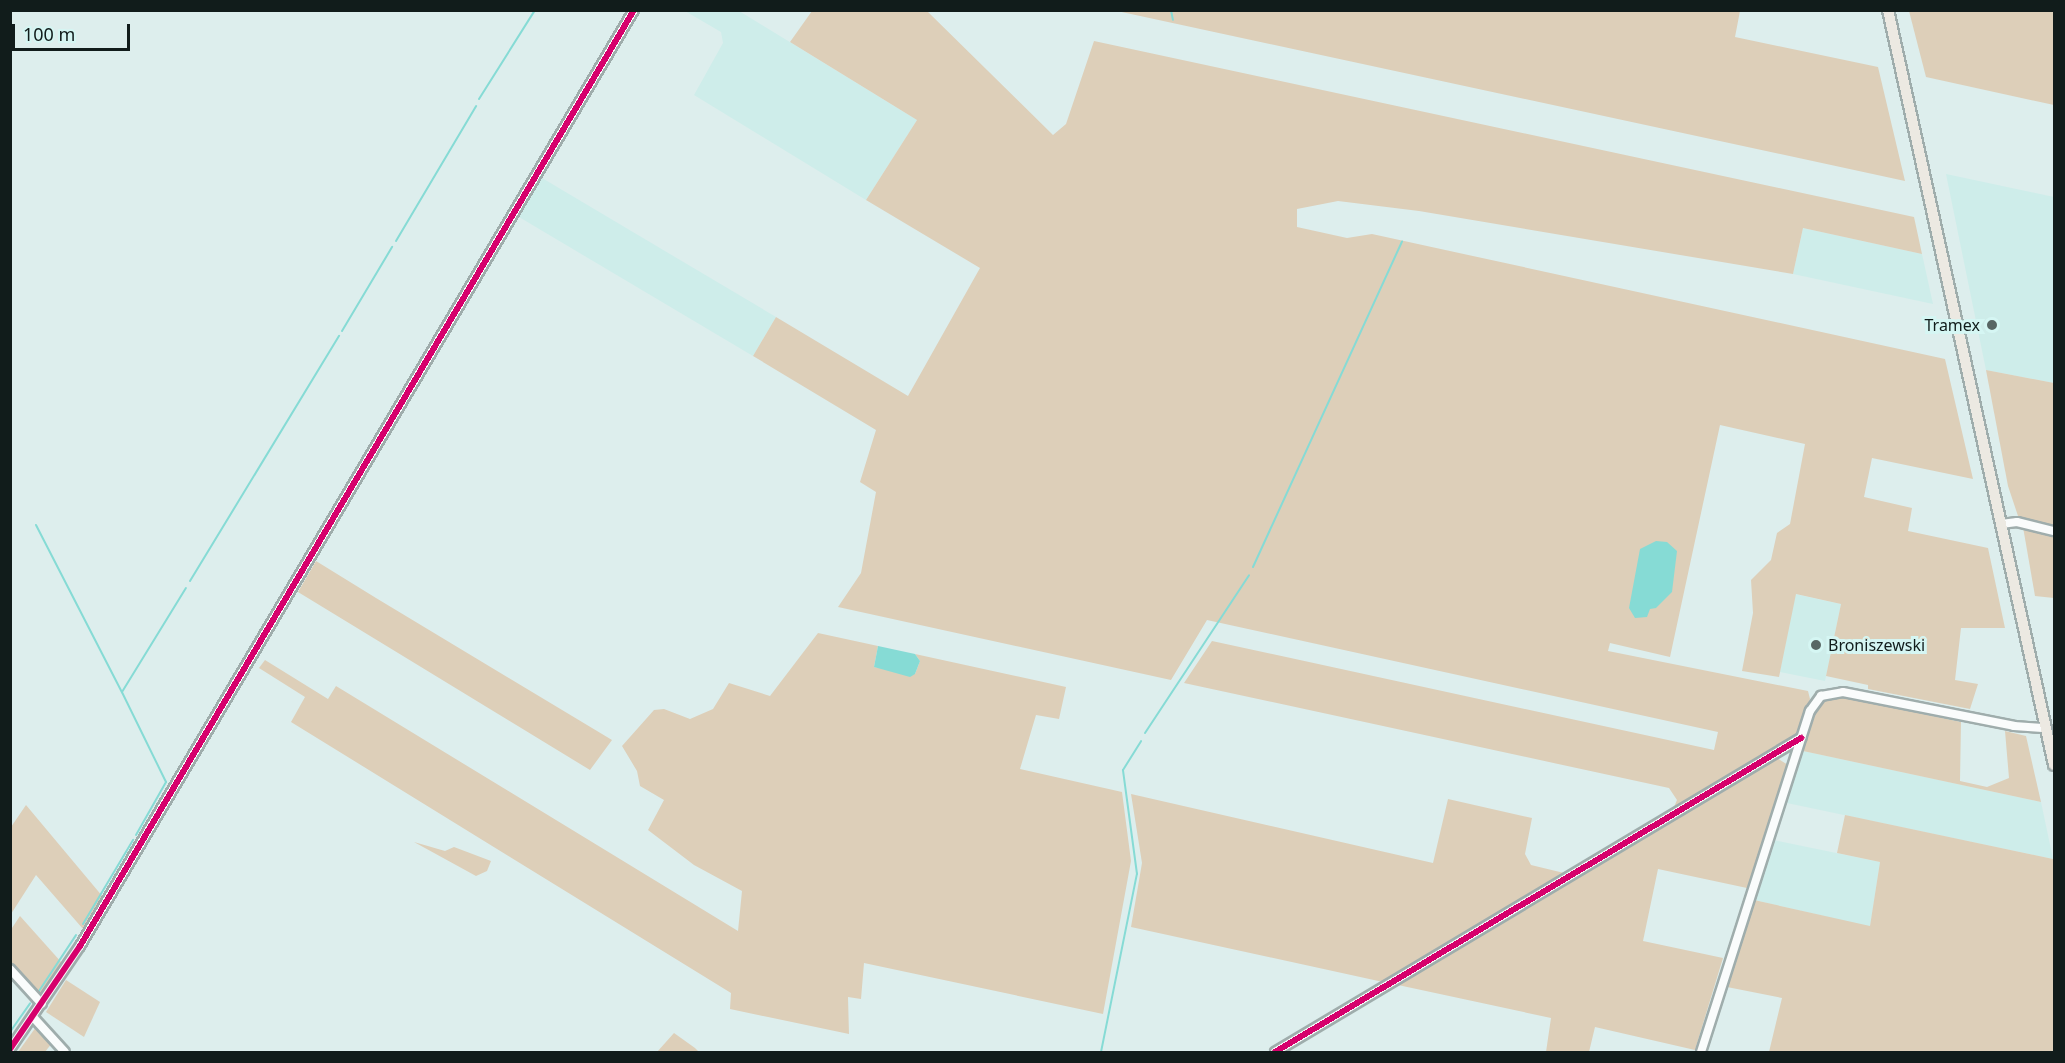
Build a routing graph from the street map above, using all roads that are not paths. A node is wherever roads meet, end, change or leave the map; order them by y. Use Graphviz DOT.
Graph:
graph roads {
  1 [pos="634,10"];
  2 [pos="1888,10"];
  3 [pos="2001,524"];
  4 [pos="2055,531"];
  5 [pos="2046,728"];
  6 [pos="1802,738"];
  7 [pos="2055,765"];
  8 [pos="10,969"];
  9 [pos="42,1004"];
  10 [pos="33,1017"];
  11 [pos="10,1049"];
  12 [pos="65,1053"];
  13 [pos="1275,1053"];
  14 [pos="1701,1053"];
  1 -- 9 [label="street"];
  2 -- 3 [label="main road"];
  3 -- 4 [label="street"];
  3 -- 5 [label="main road"];
  5 -- 6 [label="street"];
  5 -- 7 [label="main road"];
  6 -- 13 [label="street"];
  6 -- 14 [label="street"];
  8 -- 9 [label="street"];
  9 -- 10 [label="street"];
  10 -- 11 [label="street"];
  10 -- 12 [label="street"];
}
